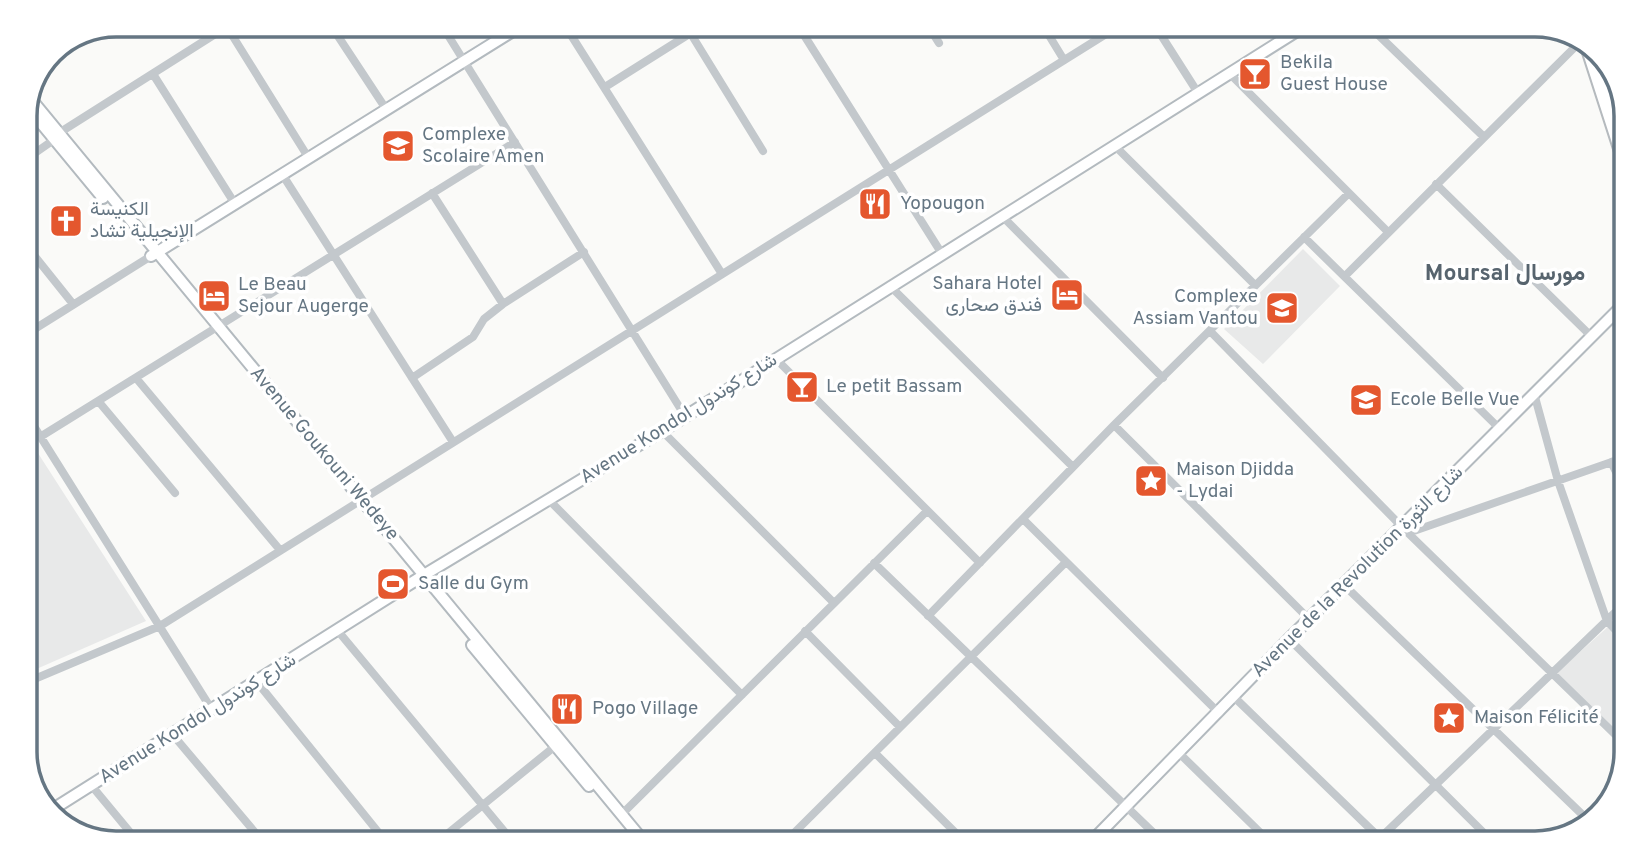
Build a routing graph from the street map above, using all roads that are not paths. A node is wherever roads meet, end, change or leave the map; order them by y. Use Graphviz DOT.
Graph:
graph roads {
  1 [pos="212,37"];
  2 [pos="236,37"];
  3 [pos="339,37"];
  4 [pos="449,37"];
  5 [pos="503,37"];
  6 [pos="572,37"];
  7 [pos="686,37"];
  8 [pos="693,37"];
  9 [pos="805,37"];
  10 [pos="935,37"];
  11 [pos="1050,37"];
  12 [pos="1101,37"];
  13 [pos="1162,37"];
  14 [pos="1287,37"];
  15 [pos="1380,37"];
  16 [pos="939,43"];
  17 [pos="1574,47"];
  18 [pos="1064,60"];
  19 [pos="465,61"];
  20 [pos="1596,66"];
  21 [pos="1229,73"];
  22 [pos="153,74"];
  23 [pos="605,88"];
  24 [pos="1198,93"];
  25 [pos="1613,103"];
  26 [pos="37,108"];
  27 [pos="386,109"];
  28 [pos="37,116"];
  29 [pos="57,136"];
  30 [pos="1483,137"];
  31 [pos="515,142"];
  32 [pos="1115,146"];
  33 [pos="37,151"];
  34 [pos="763,151"];
  35 [pos="308,157"];
  36 [pos="889,170"];
  37 [pos="282,174"];
  38 [pos="1436,184"];
  39 [pos="432,193"];
  40 [pos="1348,194"];
  41 [pos="235,204"];
  42 [pos="1002,216"];
  43 [pos="1388,232"];
  44 [pos="1304,237"];
  45 [pos="583,252"];
  46 [pos="154,254"];
  47 [pos="334,254"];
  48 [pos="942,254"];
  49 [pos="37,259"];
  50 [pos="722,274"];
  51 [pos="1345,276"];
  52 [pos="1255,285"];
  53 [pos="890,286"];
  54 [pos="73,304"];
  55 [pos="503,304"];
  56 [pos="1614,314"];
  57 [pos="37,327"];
  58 [pos="215,328"];
  59 [pos="631,331"];
  60 [pos="1210,331"];
  61 [pos="1592,337"];
  62 [pos="776,359"];
  63 [pos="136,378"];
  64 [pos="412,378"];
  65 [pos="1163,378"];
  66 [pos="1535,397"];
  67 [pos="99,402"];
  68 [pos="685,416"];
  69 [pos="1114,425"];
  70 [pos="1501,430"];
  71 [pos="37,432"];
  72 [pos="662,432"];
  73 [pos="40,437"];
  74 [pos="453,442"];
  75 [pos="1614,461"];
  76 [pos="1611,462"];
  77 [pos="1073,467"];
  78 [pos="1614,468"];
  79 [pos="1558,481"];
  80 [pos="175,493"];
  81 [pos="549,500"];
  82 [pos="359,502"];
  83 [pos="927,511"];
  84 [pos="1024,520"];
  85 [pos="1405,531"];
  86 [pos="280,551"];
  87 [pos="1066,562"];
  88 [pos="874,563"];
  89 [pos="980,564"];
  90 [pos="421,577"];
  91 [pos="1344,585"];
  92 [pos="833,603"];
  93 [pos="1614,614"];
  94 [pos="928,616"];
  95 [pos="1309,619"];
  96 [pos="1607,621"];
  97 [pos="160,626"];
  98 [pos="1614,628"];
  99 [pos="338,631"];
  100 [pos="806,631"];
  101 [pos="1289,639"];
  102 [pos="970,658"];
  103 [pos="1551,673"];
  104 [pos="37,678"];
  105 [pos="257,682"];
  106 [pos="742,695"];
  107 [pos="1233,696"];
  108 [pos="212,710"];
  109 [pos="1219,713"];
  110 [pos="900,727"];
  111 [pos="1493,728"];
  112 [pos="1614,733"];
  113 [pos="173,735"];
  114 [pos="559,744"];
  115 [pos="875,752"];
  116 [pos="1179,752"];
  117 [pos="1436,783"];
  118 [pos="91,786"];
  119 [pos="58,806"];
  120 [pos="483,806"];
  121 [pos="1126,806"];
  122 [pos="621,815"];
  123 [pos="1583,815"];
  124 [pos="128,831"];
  125 [pos="253,831"];
  126 [pos="377,831"];
  127 [pos="452,831"];
  128 [pos="503,831"];
  129 [pos="626,831"];
  130 [pos="634,831"];
  131 [pos="796,831"];
  132 [pos="953,831"];
  133 [pos="1102,831"];
  134 [pos="1151,831"];
  135 [pos="1257,831"];
  136 [pos="1369,831"];
  137 [pos="1390,831"];
  138 [pos="1482,831"];
  1 -- 22 [label="street"];
  2 -- 35 [label="street"];
  3 -- 27 [label="street"];
  4 -- 19 [label="street"];
  5 -- 19 [label="street"];
  6 -- 23 [label="street"];
  7 -- 23 [label="street"];
  8 -- 34 [label="street"];
  9 -- 36 [label="street"];
  10 -- 16 [label="street"];
  11 -- 18 [label="street"];
  12 -- 18 [label="street"];
  13 -- 24 [label="street"];
  14 -- 21 [label="street, Avenue Kondol شارع كوندول"];
  15 -- 30 [label="street"];
  17 -- 30 [label="street"];
  18 -- 36 [label="street"];
  19 -- 27 [label="street"];
  19 -- 31 [label="street"];
  20 -- 25 [label="main road"];
  21 -- 24 [label="street, Avenue Kondol شارع كوندول"];
  21 -- 40 [label="street"];
  22 -- 29 [label="street"];
  22 -- 41 [label="street"];
  23 -- 50 [label="street"];
  24 -- 32 [label="street, Avenue Kondol شارع كوندول"];
  26 -- 29 [label="street, Avenue Goukouni Wedeye"];
  27 -- 35 [label="street"];
  28 -- 29 [label="street, Avenue Goukouni Wedeye"];
  29 -- 33 [label="street"];
  29 -- 46 [label="street, Avenue Goukouni Wedeye"];
  30 -- 38 [label="street"];
  31 -- 39 [label="street"];
  31 -- 45 [label="street"];
  32 -- 42 [label="street, Avenue Kondol شارع كوندول"];
  32 -- 52 [label="street"];
  35 -- 37 [label="street"];
  36 -- 48 [label="street"];
  36 -- 50 [label="street"];
  37 -- 41 [label="street"];
  37 -- 47 [label="street"];
  38 -- 43 [label="street"];
  38 -- 61 [label="street"];
  39 -- 47 [label="street"];
  39 -- 55 [label="street"];
  40 -- 43 [label="street"];
  40 -- 44 [label="street"];
  41 -- 46 [label="street"];
  42 -- 48 [label="street, Avenue Kondol شارع كوندول"];
  42 -- 65 [label="street"];
  43 -- 51 [label="street"];
  44 -- 51 [label="street"];
  44 -- 52 [label="street"];
  45 -- 55 [label="street"];
  45 -- 59 [label="street"];
  46 -- 54 [label="street"];
  46 -- 58 [label="street, Avenue Goukouni Wedeye"];
  47 -- 58 [label="street"];
  47 -- 64 [label="street"];
  48 -- 53 [label="street, Avenue Kondol شارع كوندول"];
  49 -- 54 [label="street"];
  50 -- 59 [label="street"];
  51 -- 70 [label="street"];
  52 -- 60 [label="street"];
  53 -- 62 [label="street, Avenue Kondol شارع كوندول"];
  53 -- 77 [label="street"];
  54 -- 57 [label="street"];
  55 -- 64 [label="street"];
  56 -- 61 [label="street, Avenue de la Revolution شارع الثورة"];
  58 -- 63 [label="street"];
  58 -- 82 [label="street, Avenue Goukouni Wedeye"];
  59 -- 68 [label="street"];
  59 -- 74 [label="street"];
  60 -- 65 [label="street"];
  60 -- 85 [label="street"];
  61 -- 66 [label="street, Avenue de la Revolution شارع الثورة"];
  62 -- 68 [label="street, Avenue Kondol شارع كوندول"];
  62 -- 83 [label="street"];
  63 -- 67 [label="street"];
  63 -- 86 [label="street"];
  64 -- 74 [label="street"];
  65 -- 69 [label="street"];
  66 -- 70 [label="street, Avenue de la Revolution شارع الثورة"];
  66 -- 79 [label="street"];
  67 -- 73 [label="street"];
  67 -- 80 [label="street"];
  68 -- 72 [label="street, Avenue Kondol شارع كوندول"];
  69 -- 77 [label="street"];
  69 -- 95 [label="street"];
  70 -- 85 [label="street, Avenue de la Revolution شارع الثورة"];
  71 -- 73 [label="street"];
  72 -- 81 [label="street, Avenue Kondol شارع كوندول"];
  72 -- 92 [label="street"];
  73 -- 97 [label="street"];
  74 -- 82 [label="street"];
  75 -- 76 [label="street"];
  76 -- 78 [label="street"];
  76 -- 79 [label="street"];
  77 -- 84 [label="street"];
  79 -- 85 [label="street"];
  79 -- 96 [label="street"];
  81 -- 90 [label="street, Avenue Kondol شارع كوندول"];
  81 -- 106 [label="street"];
  82 -- 86 [label="street"];
  82 -- 90 [label="street, Avenue Goukouni Wedeye"];
  83 -- 88 [label="street"];
  83 -- 89 [label="street"];
  84 -- 87 [label="street"];
  84 -- 89 [label="street"];
  85 -- 91 [label="street, Avenue de la Revolution شارع الثورة"];
  85 -- 103 [label="street"];
  86 -- 97 [label="street"];
  87 -- 102 [label="street"];
  87 -- 109 [label="street"];
  88 -- 92 [label="street"];
  88 -- 94 [label="street"];
  89 -- 94 [label="street"];
  90 -- 99 [label="street, Avenue Kondol شارع كوندول"];
  90 -- 114 [label="street, Avenue Goukouni Wedeye"];
  91 -- 95 [label="street, Avenue de la Revolution شارع الثورة"];
  91 -- 111 [label="street"];
  92 -- 100 [label="street"];
  93 -- 96 [label="street"];
  94 -- 102 [label="street"];
  95 -- 101 [label="street, Avenue de la Revolution شارع الثورة"];
  96 -- 98 [label="street"];
  96 -- 103 [label="street"];
  97 -- 104 [label="street"];
  97 -- 108 [label="street"];
  99 -- 105 [label="street, Avenue Kondol شارع كوندول"];
  99 -- 120 [label="street"];
  100 -- 106 [label="street"];
  100 -- 110 [label="street"];
  101 -- 107 [label="street, Avenue de la Revolution شارع الثورة"];
  101 -- 117 [label="street"];
  102 -- 110 [label="street"];
  102 -- 121 [label="street"];
  103 -- 111 [label="street"];
  103 -- 112 [label="street"];
  105 -- 108 [label="street, Avenue Kondol شارع كوندول"];
  105 -- 126 [label="street"];
  106 -- 122 [label="street"];
  107 -- 109 [label="street, Avenue de la Revolution شارع الثورة"];
  107 -- 136 [label="street"];
  108 -- 113 [label="street, Avenue Kondol شارع كوندول"];
  109 -- 116 [label="street, Avenue de la Revolution شارع الثورة"];
  110 -- 115 [label="street"];
  111 -- 117 [label="street"];
  111 -- 123 [label="street"];
  113 -- 118 [label="street, Avenue Kondol شارع كوندول"];
  113 -- 125 [label="street"];
  114 -- 120 [label="street"];
  114 -- 122 [label="street, Avenue Goukouni Wedeye"];
  114 -- 129 [label="street, Avenue Goukouni Wedeye"];
  115 -- 131 [label="street"];
  115 -- 132 [label="street"];
  116 -- 121 [label="street, Avenue de la Revolution شارع الثورة"];
  116 -- 135 [label="street"];
  117 -- 137 [label="street"];
  117 -- 138 [label="street"];
  118 -- 119 [label="street, Avenue Kondol شارع كوندول"];
  118 -- 124 [label="street"];
  120 -- 127 [label="street"];
  120 -- 128 [label="street"];
  121 -- 133 [label="street, Avenue de la Revolution شارع الثورة"];
  121 -- 134 [label="street"];
  122 -- 130 [label="street, Avenue Goukouni Wedeye"];
}
